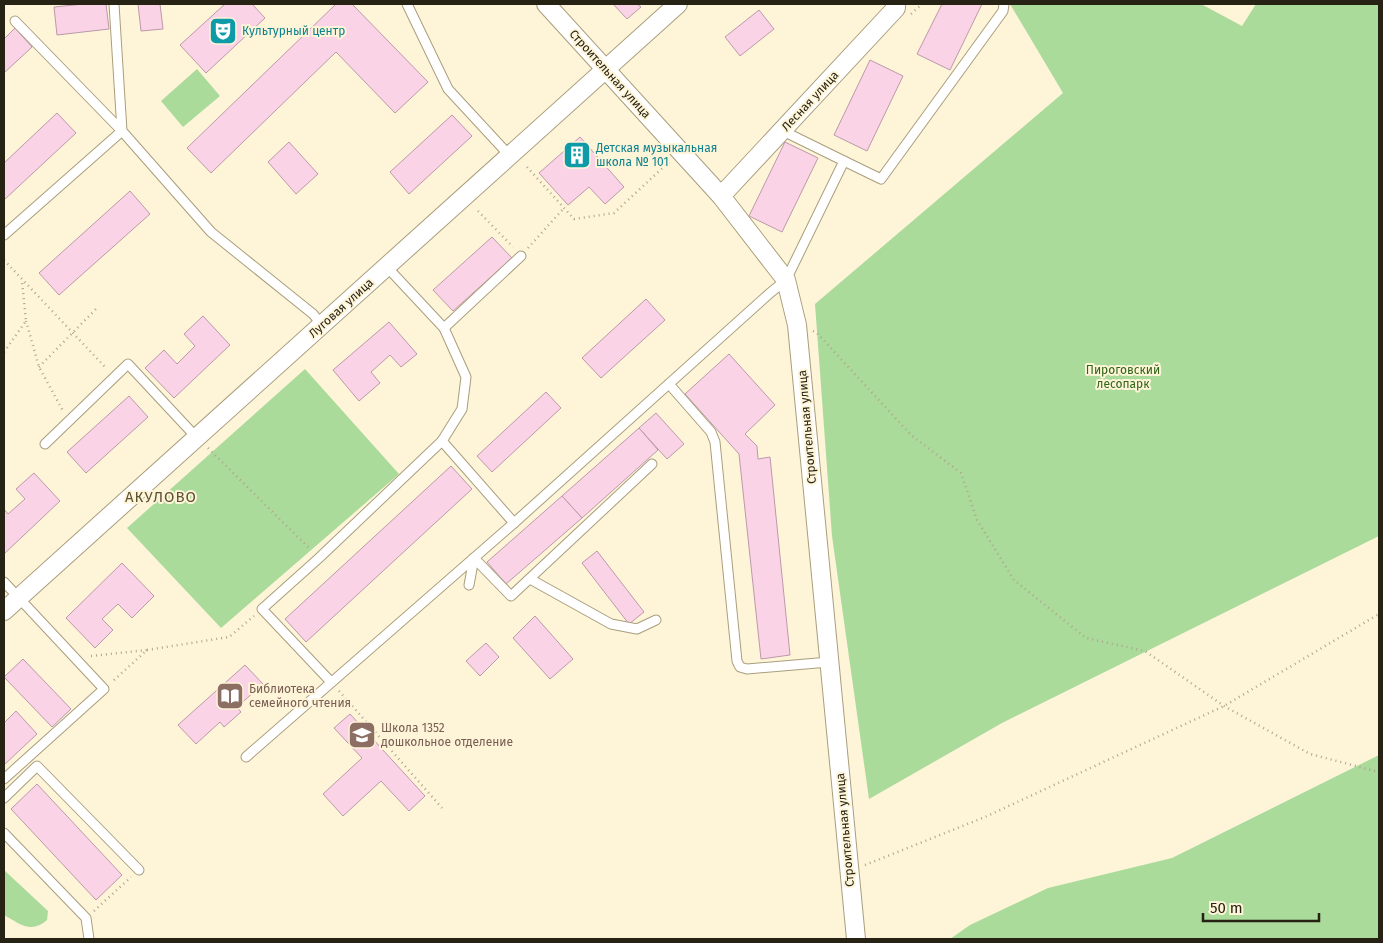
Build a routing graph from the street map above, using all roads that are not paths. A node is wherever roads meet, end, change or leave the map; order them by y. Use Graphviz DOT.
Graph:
graph roads {
  1 [pos="114,4"];
  2 [pos="407,4"];
  3 [pos="546,4"];
  4 [pos="678,4"];
  5 [pos="896,4"];
  6 [pos="1004,4"];
  7 [pos="14,21"];
  8 [pos="606,70"];
  9 [pos="122,130"];
  10 [pos="782,131"];
  11 [pos="509,155"];
  12 [pos="844,161"];
  13 [pos="722,196"];
  14 [pos="4,236"];
  15 [pos="521,256"];
  16 [pos="386,266"];
  17 [pos="786,280"];
  18 [pos="322,325"];
  19 [pos="444,328"];
  20 [pos="669,384"];
  21 [pos="197,438"];
  22 [pos="442,441"];
  23 [pos="45,444"];
  24 [pos="652,464"];
  25 [pos="514,523"];
  26 [pos="474,558"];
  27 [pos="530,579"];
  28 [pos="4,582"];
  29 [pos="469,585"];
  30 [pos="18,598"];
  31 [pos="4,611"];
  32 [pos="656,620"];
  33 [pos="829,662"];
  34 [pos="331,682"];
  35 [pos="246,757"];
  36 [pos="4,779"];
  37 [pos="4,798"];
  38 [pos="4,833"];
  39 [pos="139,870"];
  40 [pos="89,939"];
  41 [pos="856,939"];
  1 -- 9 [label="lane"];
  2 -- 11 [label="lane"];
  3 -- 8 [label="street, Строительная улица"];
  4 -- 8 [label="street, Луговая улица"];
  5 -- 10 [label="street, Лесная улица"];
  6 -- 12 [label="lane"];
  7 -- 9 [label="lane"];
  8 -- 11 [label="street, Луговая улица"];
  8 -- 13 [label="street, Строительная улица"];
  9 -- 14 [label="lane"];
  9 -- 18 [label="lane"];
  10 -- 12 [label="lane"];
  10 -- 13 [label="street, Лесная улица"];
  11 -- 16 [label="street, Луговая улица"];
  12 -- 17 [label="lane"];
  13 -- 17 [label="street, Строительная улица"];
  15 -- 19 [label="lane"];
  16 -- 18 [label="street, Луговая улица"];
  16 -- 19 [label="lane"];
  17 -- 20 [label="lane"];
  17 -- 33 [label="street, Строительная улица"];
  18 -- 21 [label="street, Луговая улица"];
  19 -- 22 [label="lane"];
  20 -- 25 [label="lane"];
  20 -- 33 [label="lane"];
  21 -- 23 [label="lane"];
  21 -- 30 [label="street, Луговая улица"];
  22 -- 25 [label="lane"];
  22 -- 34 [label="lane"];
  24 -- 27 [label="lane"];
  25 -- 26 [label="lane"];
  26 -- 27 [label="lane"];
  26 -- 29 [label="lane"];
  26 -- 34 [label="lane"];
  27 -- 32 [label="lane"];
  28 -- 30 [label="lane"];
  30 -- 31 [label="street, Луговая улица"];
  30 -- 36 [label="lane"];
  33 -- 41 [label="street, Строительная улица"];
  34 -- 35 [label="lane"];
  37 -- 39 [label="lane"];
  38 -- 40 [label="lane"];
}
